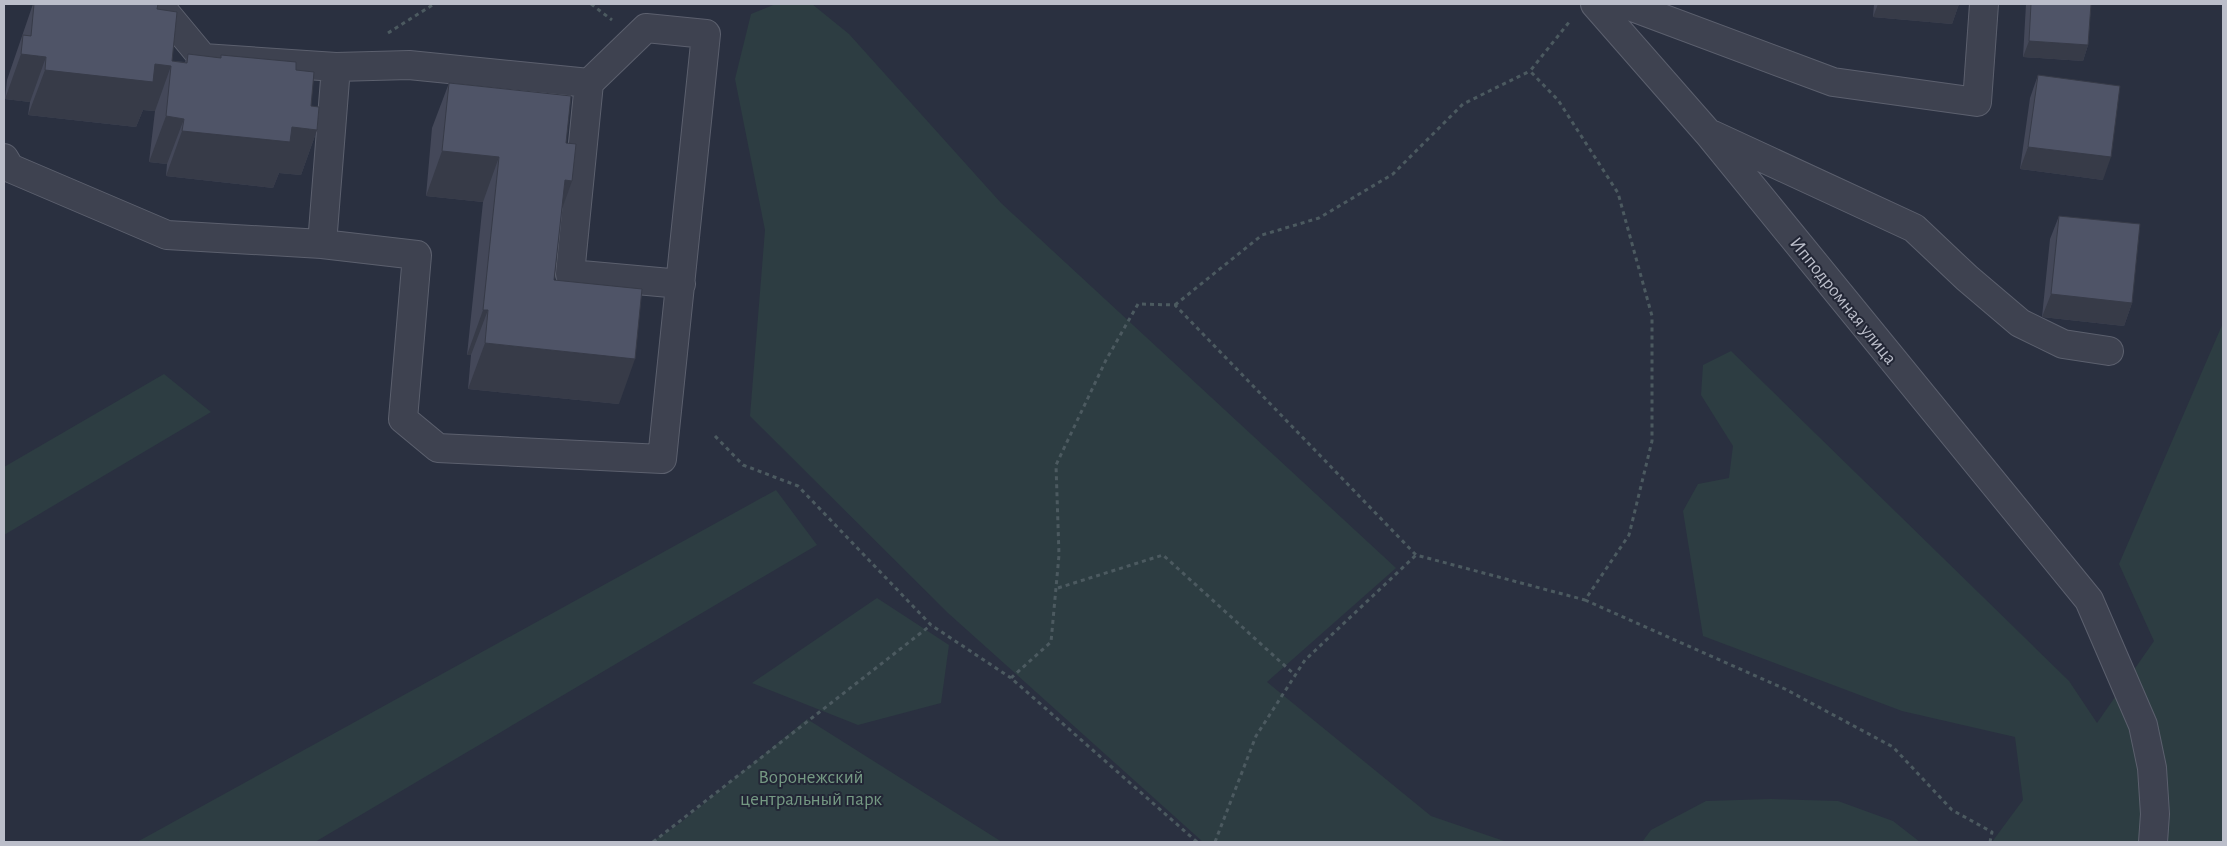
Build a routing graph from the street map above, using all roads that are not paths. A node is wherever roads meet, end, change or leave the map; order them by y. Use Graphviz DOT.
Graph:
graph roads {
  1 [pos="1624,4"];
  2 [pos="1984,4"];
  3 [pos="118,8"];
  4 [pos="1584,8"];
  5 [pos="336,67"];
  6 [pos="589,83"];
  7 [pos="1708,133"];
  8 [pos="4,158"];
  9 [pos="322,244"];
  10 [pos="681,284"];
  11 [pos="2109,351"];
  12 [pos="2153,842"];
  1 -- 2 [label="street"];
  3 -- 5 [label="street"];
  4 -- 7 [label="street, Ипподромная улица"];
  5 -- 6 [label="street"];
  5 -- 9 [label="street"];
  6 -- 10 [label="street"];
  6 -- 10 [label="street"];
  7 -- 11 [label="street"];
  7 -- 12 [label="street, Ипподромная улица"];
  8 -- 9 [label="street"];
  9 -- 10 [label="street"];
}
